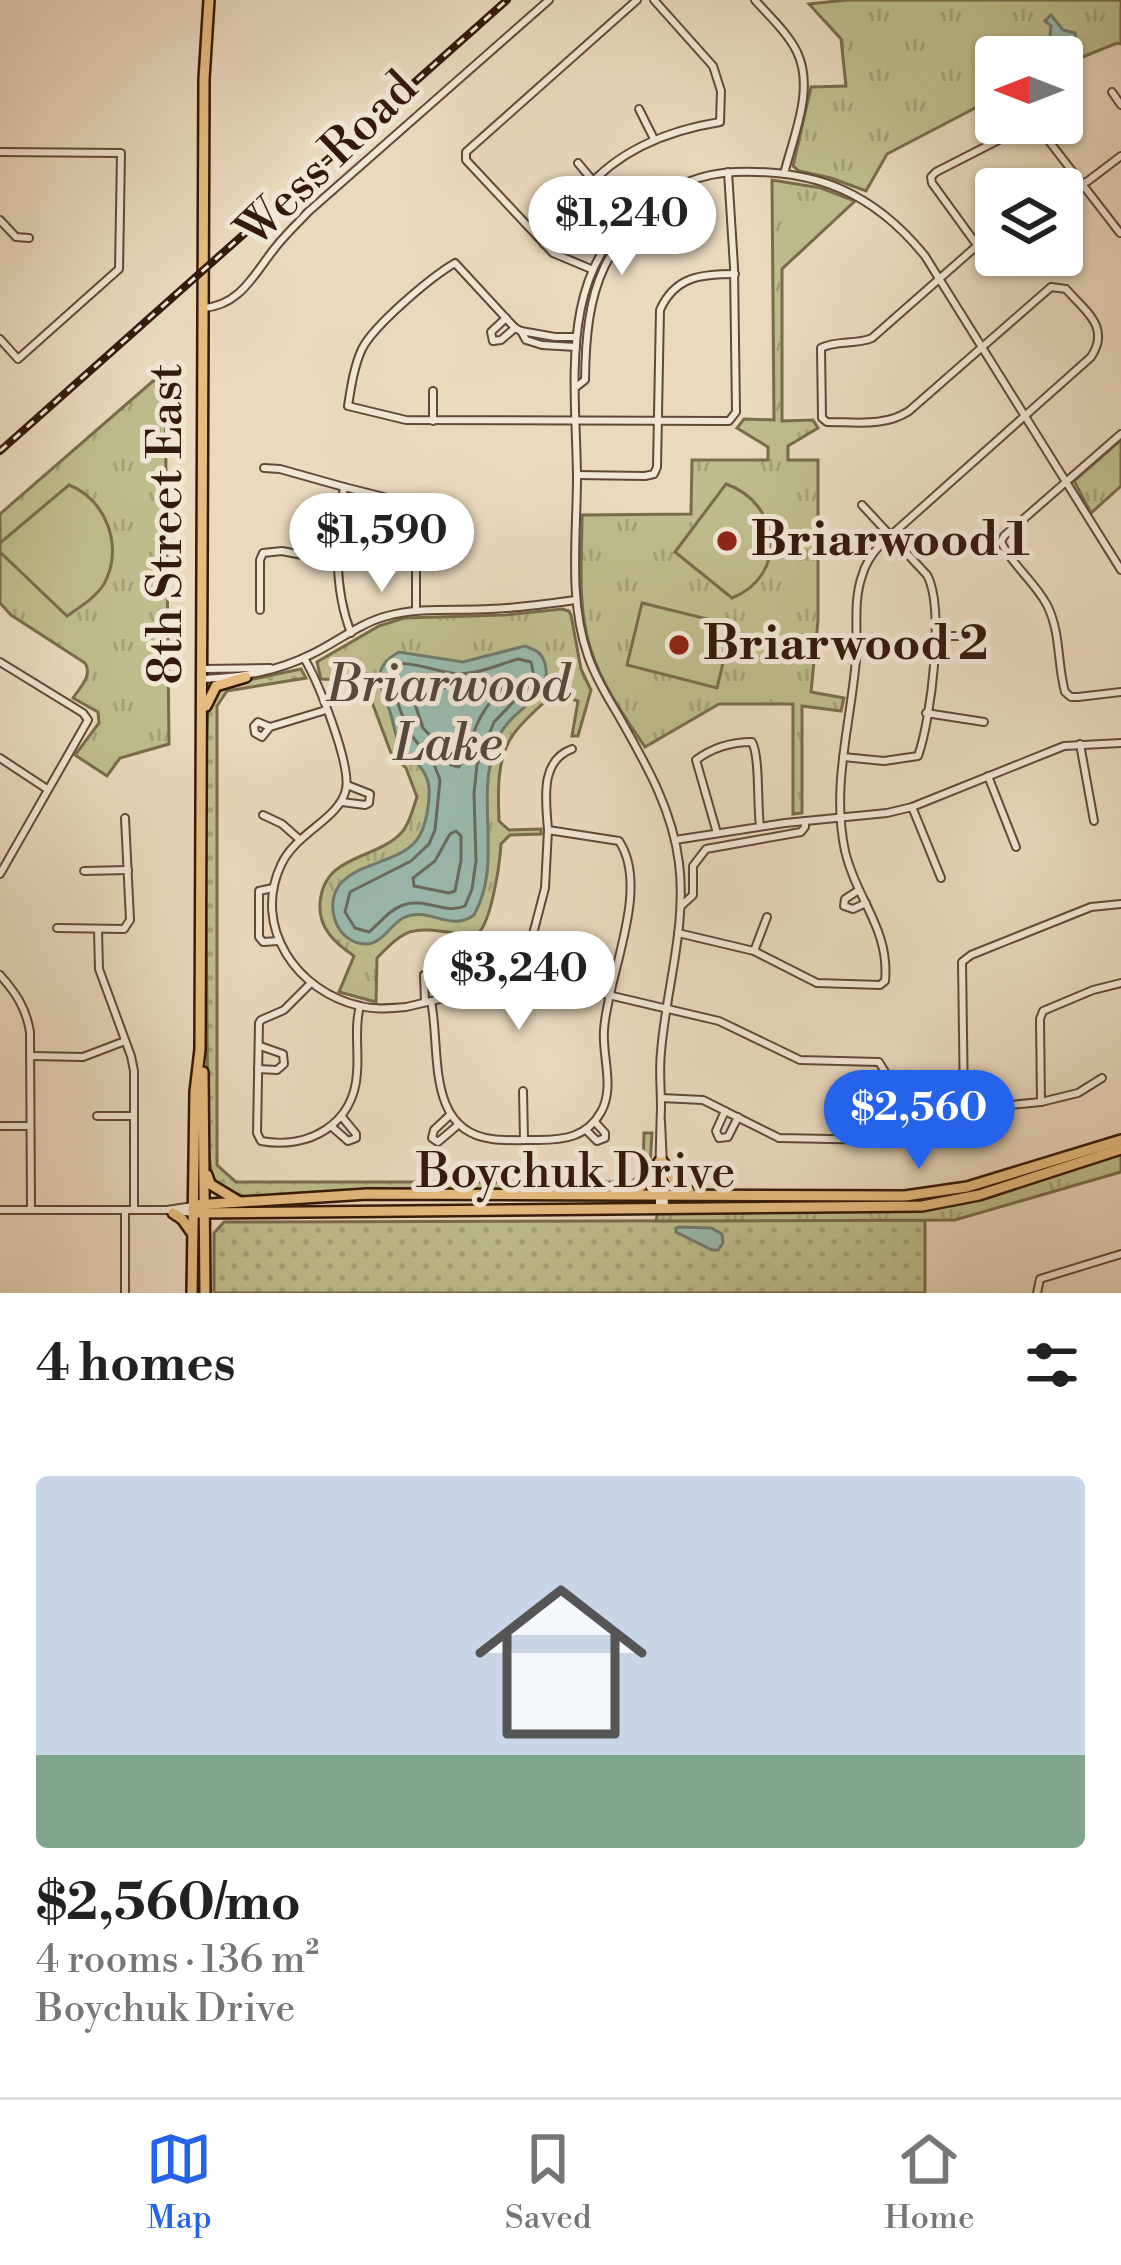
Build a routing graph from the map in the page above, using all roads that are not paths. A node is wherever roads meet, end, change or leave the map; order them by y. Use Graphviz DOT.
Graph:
graph roads {
  1 [pos="209,0"];
  2 [pos="549,0"];
  3 [pos="637,0"];
  4 [pos="654,0"];
  5 [pos="754,0"];
  6 [pos="1112,92"];
  7 [pos="1121,105"];
  8 [pos="639,109"];
  9 [pos="654,140"];
  10 [pos="0,152"];
  11 [pos="1121,156"];
  12 [pos="578,163"];
  13 [pos="1069,168"];
  14 [pos="728,172"];
  15 [pos="784,174"];
  16 [pos="692,180"];
  17 [pos="592,181"];
  18 [pos="1083,183"];
  19 [pos="1083,185"];
  20 [pos="0,220"];
  21 [pos="1120,233"];
  22 [pos="29,238"];
  23 [pos="975,242"];
  24 [pos="544,244"];
  25 [pos="975,247"];
  26 [pos="591,269"];
  27 [pos="735,274"];
  28 [pos="939,279"];
  29 [pos="203,308"];
  30 [pos="506,318"];
  31 [pos="518,329"];
  32 [pos="576,337"];
  33 [pos="0,339"];
  34 [pos="576,347"];
  35 [pos="982,347"];
  36 [pos="576,387"];
  37 [pos="433,391"];
  38 [pos="1025,416"];
  39 [pos="575,420"];
  40 [pos="433,421"];
  41 [pos="658,421"];
  42 [pos="1121,434"];
  43 [pos="264,468"];
  44 [pos="577,476"];
  45 [pos="1067,482"];
  46 [pos="344,487"];
  47 [pos="862,505"];
  48 [pos="890,535"];
  49 [pos="338,562"];
  50 [pos="1121,570"];
  51 [pos="576,599"];
  52 [pos="260,610"];
  53 [pos="416,610"];
  54 [pos="351,633"];
  55 [pos="935,636"];
  56 [pos="969,636"];
  57 [pos="304,658"];
  58 [pos="0,662"];
  59 [pos="279,668"];
  60 [pos="203,674"];
  61 [pos="246,677"];
  62 [pos="1121,692"];
  63 [pos="326,710"];
  64 [pos="926,713"];
  65 [pos="984,722"];
  66 [pos="270,727"];
  67 [pos="202,735"];
  68 [pos="1121,743"];
  69 [pos="1080,744"];
  70 [pos="572,749"];
  71 [pos="843,757"];
  72 [pos="0,758"];
  73 [pos="988,776"];
  74 [pos="347,785"];
  75 [pos="48,789"];
  76 [pos="342,802"];
  77 [pos="912,807"];
  78 [pos="263,815"];
  79 [pos="125,818"];
  80 [pos="841,818"];
  81 [pos="805,821"];
  82 [pos="1094,821"];
  83 [pos="760,826"];
  84 [pos="548,830"];
  85 [pos="717,833"];
  86 [pos="299,839"];
  87 [pos="675,840"];
  88 [pos="1016,847"];
  89 [pos="4,858"];
  90 [pos="128,870"];
  91 [pos="84,871"];
  92 [pos="0,874"];
  93 [pos="941,878"];
  94 [pos="273,888"];
  95 [pos="859,890"];
  96 [pos="866,903"];
  97 [pos="1121,904"];
  98 [pos="681,906"];
  99 [pos="767,917"];
  100 [pos="56,928"];
  101 [pos="98,928"];
  102 [pos="678,933"];
  103 [pos="278,940"];
  104 [pos="754,951"];
  105 [pos="0,975"];
  106 [pos="524,980"];
  107 [pos="511,982"];
  108 [pos="311,983"];
  109 [pos="1121,983"];
  110 [pos="610,994"];
  111 [pos="433,1000"];
  112 [pos="360,1006"];
  113 [pos="667,1008"];
  114 [pos="125,1041"];
  115 [pos="258,1045"];
  116 [pos="200,1049"];
  117 [pos="31,1056"];
  118 [pos="258,1069"];
  119 [pos="1102,1078"];
  120 [pos="523,1091"];
  121 [pos="661,1099"];
  122 [pos="1041,1102"];
  123 [pos="725,1109"];
  124 [pos="968,1109"];
  125 [pos="450,1115"];
  126 [pos="98,1116"];
  127 [pos="134,1116"];
  128 [pos="342,1117"];
  129 [pos="738,1117"];
  130 [pos="595,1121"];
  131 [pos="967,1124"];
  132 [pos="458,1125"];
  133 [pos="0,1126"];
  134 [pos="30,1126"];
  135 [pos="332,1126"];
  136 [pos="586,1130"];
  137 [pos="524,1140"];
  138 [pos="1121,1140"];
  139 [pos="1121,1149"];
  140 [pos="661,1162"];
  141 [pos="205,1169"];
  142 [pos="712,1195"];
  143 [pos="624,1196"];
  144 [pos="662,1200"];
  145 [pos="238,1201"];
  146 [pos="200,1209"];
  147 [pos="0,1210"];
  148 [pos="31,1210"];
  149 [pos="129,1210"];
  150 [pos="170,1211"];
  151 [pos="224,1212"];
  152 [pos="198,1231"];
  153 [pos="1121,1254"];
  154 [pos="125,1293"];
  155 [pos="192,1293"];
  156 [pos="205,1293"];
  157 [pos="1037,1293"];
  1 -- 29 [label="main road, 8th Street East"];
  2 -- 29 [label="street, Wess Road"];
  3 -- 24 [label="street"];
  4 -- 9 [label="street"];
  5 -- 15 [label="street"];
  6 -- 7 [label="street"];
  8 -- 9 [label="street"];
  9 -- 17 [label="street"];
  10 -- 33 [label="street"];
  11 -- 18 [label="street"];
  12 -- 17 [label="street"];
  13 -- 23 [label="street"];
  14 -- 15 [label="street"];
  14 -- 16 [label="street"];
  14 -- 27 [label="street"];
  15 -- 28 [label="street"];
  16 -- 26 [label="street"];
  16 -- 36 [label="street"];
  17 -- 24 [label="street"];
  19 -- 21 [label="street"];
  20 -- 22 [label="street"];
  24 -- 26 [label="street"];
  25 -- 28 [label="street"];
  26 -- 32 [label="street"];
  27 -- 41 [label="street"];
  27 -- 41 [label="street"];
  28 -- 35 [label="street"];
  28 -- 35 [label="street"];
  29 -- 60 [label="main road, 8th Street East"];
  30 -- 31 [label="street"];
  30 -- 31 [label="street"];
  30 -- 40 [label="street"];
  31 -- 32 [label="street"];
  31 -- 34 [label="street"];
  32 -- 34 [label="street"];
  34 -- 36 [label="street"];
  35 -- 38 [label="street"];
  35 -- 38 [label="street"];
  36 -- 39 [label="street"];
  37 -- 40 [label="street"];
  38 -- 45 [label="street"];
  38 -- 48 [label="street"];
  39 -- 40 [label="street"];
  39 -- 41 [label="street"];
  39 -- 44 [label="street"];
  41 -- 44 [label="street"];
  42 -- 45 [label="street"];
  43 -- 46 [label="street"];
  44 -- 51 [label="street"];
  45 -- 50 [label="street"];
  45 -- 62 [label="street"];
  46 -- 49 [label="street"];
  46 -- 53 [label="street"];
  47 -- 48 [label="street"];
  48 -- 55 [label="street"];
  48 -- 71 [label="street"];
  49 -- 52 [label="street"];
  49 -- 54 [label="street"];
  51 -- 53 [label="street"];
  51 -- 87 [label="street"];
  53 -- 54 [label="street"];
  54 -- 57 [label="street"];
  55 -- 56 [label="street"];
  55 -- 64 [label="street"];
  57 -- 59 [label="street"];
  57 -- 63 [label="street"];
  58 -- 75 [label="street"];
  59 -- 60 [label="street"];
  59 -- 61 [label="street"];
  60 -- 61 [label="street"];
  60 -- 67 [label="main road, 8th Street East"];
  61 -- 67 [label="main road"];
  63 -- 66 [label="street"];
  63 -- 74 [label="street"];
  64 -- 65 [label="street"];
  64 -- 71 [label="street"];
  67 -- 116 [label="main road, 8th Street East"];
  68 -- 69 [label="street"];
  69 -- 73 [label="street"];
  69 -- 82 [label="street"];
  70 -- 84 [label="street"];
  71 -- 80 [label="street"];
  72 -- 75 [label="street"];
  73 -- 77 [label="street"];
  73 -- 88 [label="street"];
  74 -- 76 [label="street"];
  74 -- 76 [label="street"];
  75 -- 89 [label="street"];
  76 -- 86 [label="street"];
  77 -- 80 [label="street"];
  77 -- 93 [label="street"];
  78 -- 86 [label="street"];
  79 -- 90 [label="street"];
  80 -- 81 [label="street"];
  80 -- 95 [label="street"];
  81 -- 83 [label="street"];
  81 -- 98 [label="street"];
  83 -- 85 [label="street"];
  83 -- 85 [label="street"];
  84 -- 106 [label="street"];
  84 -- 110 [label="street"];
  85 -- 87 [label="street"];
  86 -- 94 [label="street"];
  87 -- 98 [label="street"];
  89 -- 92 [label="street"];
  90 -- 91 [label="street"];
  90 -- 101 [label="street"];
  94 -- 103 [label="street"];
  94 -- 103 [label="street"];
  95 -- 96 [label="street"];
  95 -- 96 [label="street"];
  96 -- 104 [label="street"];
  97 -- 124 [label="street"];
  98 -- 102 [label="street"];
  99 -- 104 [label="street"];
  100 -- 101 [label="street"];
  101 -- 114 [label="street"];
  102 -- 104 [label="street"];
  102 -- 113 [label="street"];
  103 -- 108 [label="street"];
  105 -- 117 [label="street"];
  106 -- 107 [label="street"];
  106 -- 107 [label="street"];
  106 -- 110 [label="street"];
  107 -- 111 [label="street"];
  108 -- 112 [label="street"];
  108 -- 115 [label="street"];
  109 -- 122 [label="street"];
  110 -- 113 [label="street"];
  110 -- 130 [label="street"];
  111 -- 112 [label="street"];
  111 -- 125 [label="street"];
  112 -- 128 [label="street"];
  113 -- 121 [label="street"];
  113 -- 129 [label="street"];
  114 -- 117 [label="street"];
  114 -- 127 [label="street"];
  115 -- 118 [label="street"];
  115 -- 118 [label="street"];
  116 -- 141 [label="main road, 8th Street East"];
  116 -- 146 [label="main road, 8th Street East"];
  117 -- 134 [label="street"];
  118 -- 135 [label="street"];
  119 -- 122 [label="street"];
  120 -- 137 [label="street"];
  121 -- 123 [label="street"];
  121 -- 140 [label="street"];
  122 -- 124 [label="street"];
  123 -- 129 [label="street"];
  123 -- 129 [label="street"];
  124 -- 131 [label="street"];
  125 -- 132 [label="street"];
  125 -- 132 [label="street"];
  126 -- 127 [label="street"];
  127 -- 149 [label="street"];
  128 -- 135 [label="street"];
  128 -- 135 [label="street"];
  130 -- 136 [label="street"];
  130 -- 136 [label="street"];
  132 -- 137 [label="street"];
  133 -- 134 [label="street"];
  134 -- 148 [label="street"];
  136 -- 137 [label="street"];
  138 -- 142 [label="main road, Boychuk Drive"];
  139 -- 144 [label="main road, Boychuk Drive"];
  140 -- 142 [label="main road"];
  140 -- 143 [label="main road"];
  140 -- 144 [label="street"];
  141 -- 145 [label="main road"];
  141 -- 146 [label="main road, 8th Street East"];
  142 -- 144 [label="main road, Boychuk Drive"];
  143 -- 144 [label="main road, Boychuk Drive"];
  143 -- 145 [label="main road, Boychuk Drive"];
  144 -- 151 [label="main road, Boychuk Drive"];
  145 -- 146 [label="main road, Boychuk Drive"];
  146 -- 150 [label="street, Boychuk Drive"];
  146 -- 151 [label="main road, Boychuk Drive"];
  146 -- 152 [label="main road, 8th Street East"];
  147 -- 148 [label="street, Boychuk Drive"];
  148 -- 149 [label="street, Boychuk Drive"];
  149 -- 150 [label="street, Boychuk Drive"];
  149 -- 154 [label="street"];
  150 -- 152 [label="main road"];
  151 -- 152 [label="main road"];
  152 -- 155 [label="main road, 8th Street East"];
  152 -- 156 [label="main road, 8th Street East"];
  153 -- 157 [label="street"];
}
